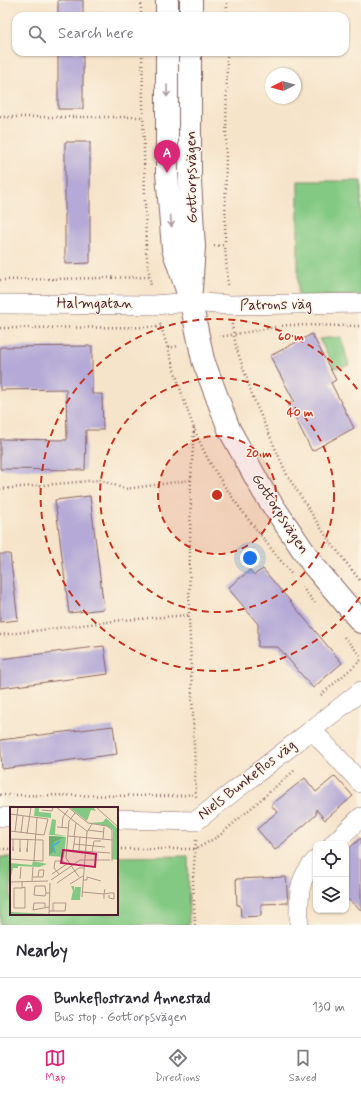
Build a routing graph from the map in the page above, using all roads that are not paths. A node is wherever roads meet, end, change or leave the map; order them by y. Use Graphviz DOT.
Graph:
graph roads {
  1 [pos="167,0"];
  2 [pos="191,0"];
  3 [pos="167,12"];
  4 [pos="191,12"];
  5 [pos="167,56"];
  6 [pos="190,56"];
  7 [pos="191,302"];
  8 [pos="0,304"];
  9 [pos="361,304"];
  10 [pos="361,622"];
  11 [pos="361,691"];
  12 [pos="312,730"];
  13 [pos="361,783"];
  14 [pos="361,817"];
  15 [pos="118,819"];
  16 [pos="336,841"];
  17 [pos="313,863"];
  18 [pos="299,925"];
  1 -- 3 [label="street"];
  2 -- 4 [label="street"];
  5 -- 7 [label="street, Gottorpsvägen, one-way"];
  6 -- 7 [label="street, Gottorpsvägen"];
  7 -- 8 [label="street, Halmgatan"];
  7 -- 9 [label="street, Patrons väg"];
  7 -- 10 [label="street, Gottorpsvägen"];
  11 -- 12 [label="street, Niels Bunkeflos väg"];
  12 -- 13 [label="street"];
  12 -- 15 [label="street, Niels Bunkeflos väg"];
  14 -- 16 [label="street"];
  17 -- 18 [label="street"];
}
